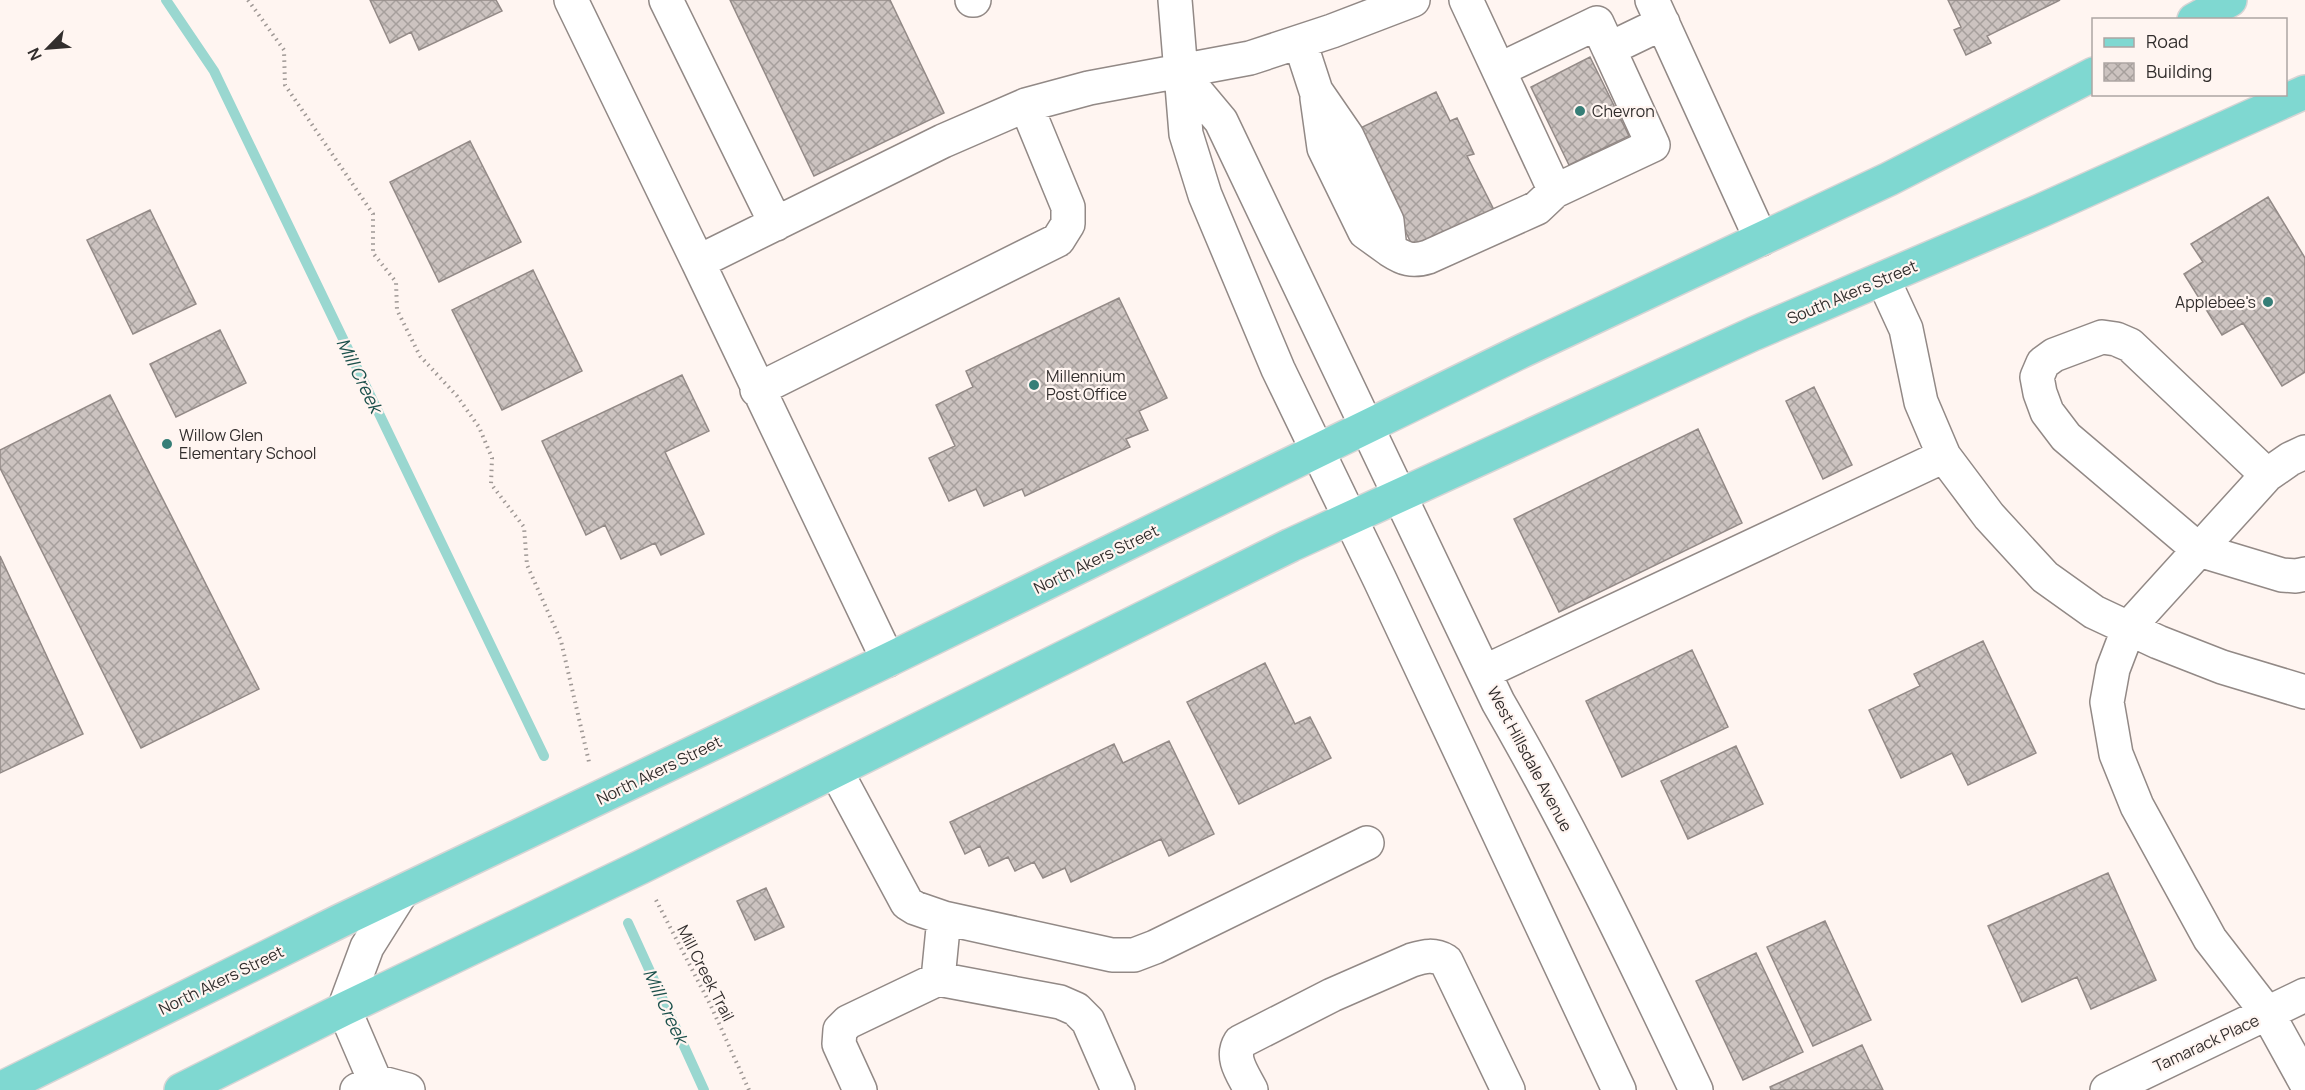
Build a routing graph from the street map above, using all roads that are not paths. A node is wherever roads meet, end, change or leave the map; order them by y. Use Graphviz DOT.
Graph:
graph roads {
  1 [pos="572,0"];
  2 [pos="666,0"];
  3 [pos="1175,0"];
  4 [pos="1466,0"];
  5 [pos="2230,0"];
  6 [pos="1403,2"];
  7 [pos="1361,10"];
  8 [pos="1658,12"];
  9 [pos="2198,18"];
  10 [pos="1300,42"];
  11 [pos="1609,49"];
  12 [pos="1499,70"];
  13 [pos="1180,72"];
  14 [pos="2092,75"];
  15 [pos="2305,92"];
  16 [pos="1026,105"];
  17 [pos="1555,191"];
  18 [pos="776,224"];
  19 [pos="1761,239"];
  20 [pos="698,262"];
  21 [pos="1883,279"];
  22 [pos="757,390"];
  23 [pos="1368,427"];
  24 [pos="1318,451"];
  25 [pos="2305,452"];
  26 [pos="1944,456"];
  27 [pos="2267,475"];
  28 [pos="1400,495"];
  29 [pos="1350,518"];
  30 [pos="2199,549"];
  31 [pos="2305,574"];
  32 [pos="2129,627"];
  33 [pos="888,660"];
  34 [pos="1484,672"];
  35 [pos="2305,692"];
  36 [pos="836,771"];
  37 [pos="1367,843"];
  38 [pos="401,893"];
  39 [pos="944,918"];
  40 [pos="939,979"];
  41 [pos="2305,995"];
  42 [pos="344,1009"];
  43 [pos="2268,1014"];
  44 [pos="2305,1081"];
  45 [pos="366,1086"];
  46 [pos="0,1089"];
  47 [pos="181,1090"];
  48 [pos="408,1090"];
  49 [pos="860,1090"];
  50 [pos="1118,1090"];
  51 [pos="1251,1090"];
  52 [pos="1508,1090"];
  53 [pos="1618,1090"];
  54 [pos="1696,1090"];
  55 [pos="2107,1090"];
  1 -- 20 [label="street"];
  2 -- 18 [label="street"];
  3 -- 13 [label="street"];
  4 -- 12 [label="street"];
  5 -- 9 [label="main road"];
  6 -- 7 [label="street"];
  7 -- 10 [label="street"];
  8 -- 11 [label="street"];
  8 -- 19 [label="street"];
  10 -- 13 [label="street"];
  10 -- 17 [label="street"];
  11 -- 12 [label="street"];
  11 -- 17 [label="street"];
  12 -- 17 [label="street"];
  13 -- 16 [label="street"];
  13 -- 23 [label="street, West Hillsdale Avenue"];
  13 -- 24 [label="street"];
  14 -- 19 [label="main road"];
  15 -- 21 [label="main road, South Akers Street"];
  16 -- 18 [label="street"];
  16 -- 22 [label="street"];
  18 -- 20 [label="street"];
  19 -- 23 [label="main road"];
  20 -- 22 [label="street"];
  21 -- 26 [label="street"];
  21 -- 28 [label="main road, South Akers Street"];
  22 -- 33 [label="street"];
  23 -- 24 [label="main road"];
  23 -- 28 [label="street, West Hillsdale Avenue"];
  24 -- 29 [label="street"];
  24 -- 33 [label="main road, North Akers Street"];
  25 -- 27 [label="street"];
  26 -- 32 [label="street"];
  26 -- 34 [label="street"];
  27 -- 30 [label="street"];
  27 -- 30 [label="street"];
  28 -- 29 [label="main road"];
  28 -- 34 [label="street, West Hillsdale Avenue"];
  29 -- 36 [label="main road"];
  29 -- 53 [label="street"];
  30 -- 31 [label="street"];
  30 -- 32 [label="street"];
  32 -- 35 [label="street"];
  32 -- 43 [label="street"];
  33 -- 38 [label="main road, North Akers Street"];
  34 -- 54 [label="street, West Hillsdale Avenue"];
  36 -- 39 [label="street"];
  36 -- 42 [label="main road"];
  37 -- 39 [label="street"];
  38 -- 42 [label="street"];
  38 -- 46 [label="main road, North Akers Street"];
  39 -- 40 [label="street"];
  40 -- 49 [label="street"];
  40 -- 50 [label="street"];
  41 -- 43 [label="street, Tamarack Place"];
  42 -- 45 [label="street"];
  42 -- 47 [label="main road"];
  43 -- 44 [label="street"];
  43 -- 55 [label="street, Tamarack Place"];
  45 -- 48 [label="street"];
  51 -- 52 [label="street"];
}
